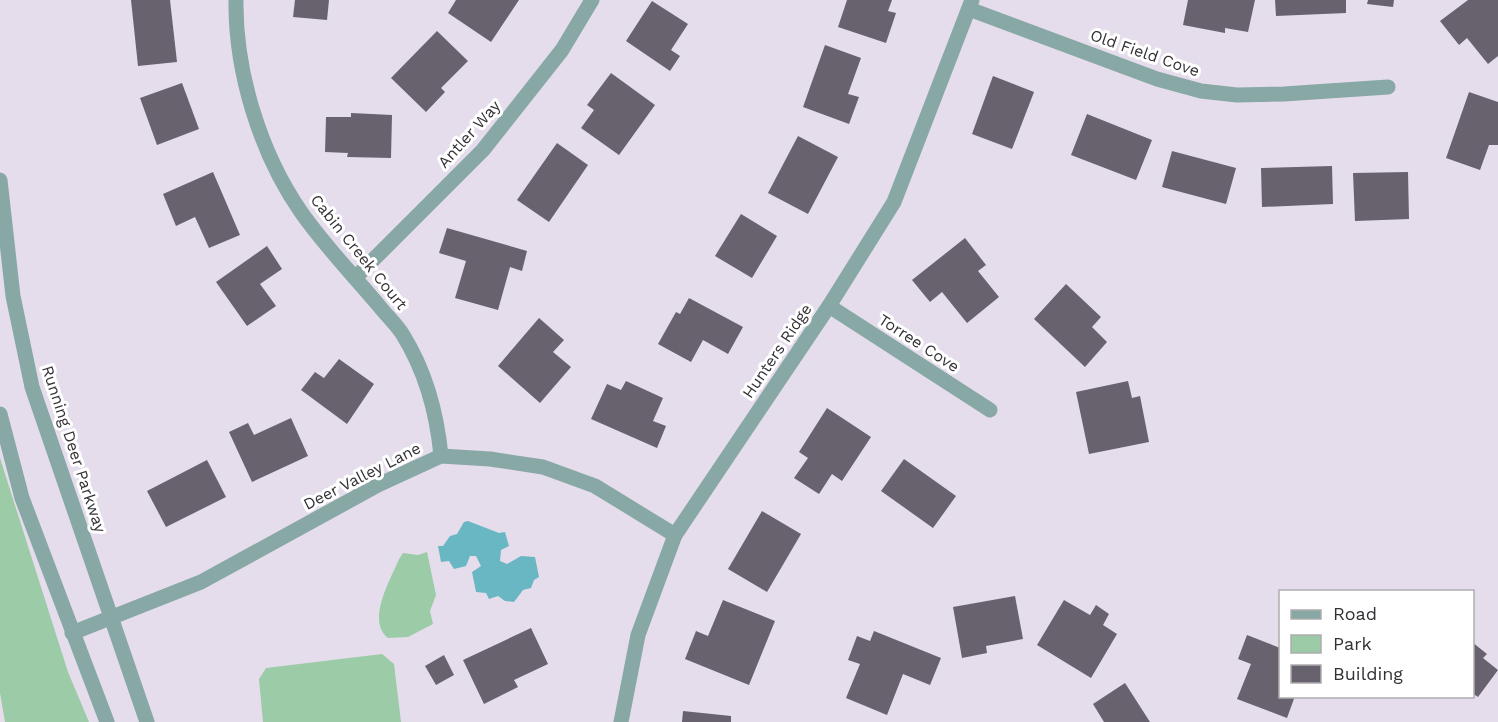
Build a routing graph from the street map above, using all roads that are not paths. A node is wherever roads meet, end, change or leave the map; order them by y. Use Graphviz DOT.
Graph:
graph roads {
  1 [pos="236,0"];
  2 [pos="592,0"];
  3 [pos="970,4"];
  4 [pos="1388,87"];
  5 [pos="0,180"];
  6 [pos="356,278"];
  7 [pos="829,306"];
  8 [pos="990,410"];
  9 [pos="0,414"];
  10 [pos="441,456"];
  11 [pos="675,535"];
  12 [pos="110,618"];
  13 [pos="72,633"];
  14 [pos="107,722"];
  15 [pos="147,722"];
  16 [pos="621,722"];
  1 -- 6 [label="street, Cabin Creek Court"];
  2 -- 6 [label="street, Antler Way"];
  3 -- 4 [label="street, Old Field Cove"];
  3 -- 7 [label="street, Hunters Ridge"];
  5 -- 12 [label="street, Running Deer Parkway"];
  6 -- 10 [label="street, Cabin Creek Court"];
  7 -- 8 [label="street, Torree Cove"];
  7 -- 11 [label="street, Hunters Ridge"];
  9 -- 13 [label="street"];
  10 -- 11 [label="street, Deer Valley Lane"];
  10 -- 12 [label="street, Deer Valley Lane"];
  11 -- 16 [label="street, Hunters Ridge"];
  12 -- 13 [label="street, Deer Valley Lane"];
  12 -- 15 [label="street, Running Deer Parkway"];
  13 -- 14 [label="street"];
}
